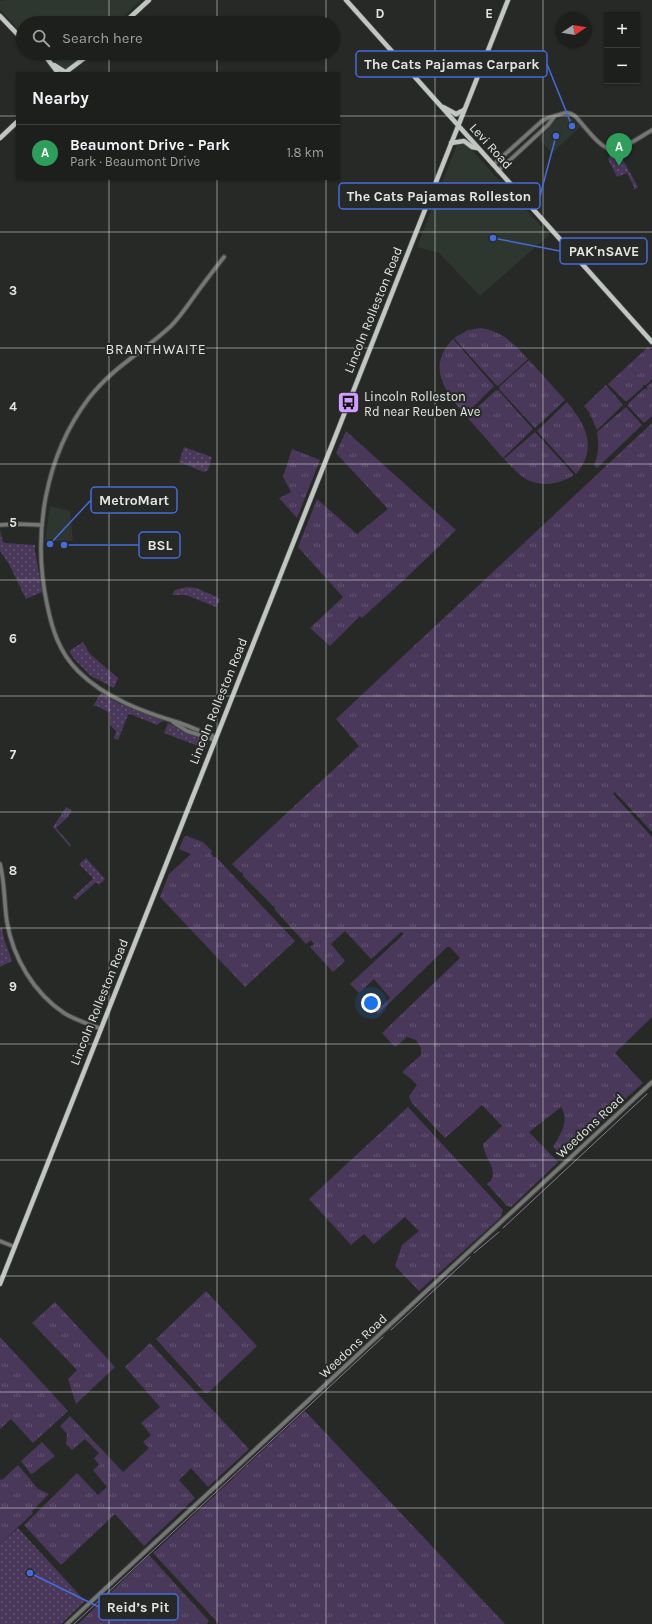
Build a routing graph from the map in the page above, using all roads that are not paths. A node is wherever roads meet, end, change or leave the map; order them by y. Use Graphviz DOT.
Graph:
graph roads {
  1 [pos="149,0"];
  2 [pos="346,0"];
  3 [pos="508,0"];
  4 [pos="0,16"];
  5 [pos="132,16"];
  6 [pos="16,33"];
  7 [pos="83,60"];
  8 [pos="84,60"];
  9 [pos="51,62"];
  10 [pos="57,72"];
  11 [pos="64,72"];
  12 [pos="66,72"];
  13 [pos="74,72"];
  14 [pos="442,107"];
  15 [pos="464,110"];
  16 [pos="554,117"];
  17 [pos="16,123"];
  18 [pos="458,126"];
  19 [pos="652,130"];
  20 [pos="0,138"];
  21 [pos="524,138"];
  22 [pos="451,143"];
  23 [pos="528,143"];
  24 [pos="477,148"];
  25 [pos="493,165"];
  26 [pos="498,170"];
  27 [pos="224,257"];
  28 [pos="652,342"];
  29 [pos="0,525"];
  30 [pos="42,526"];
  31 [pos="216,738"];
  32 [pos="0,864"];
  33 [pos="101,1029"];
  34 [pos="652,1082"];
  35 [pos="0,1241"];
  36 [pos="15,1247"];
  37 [pos="0,1284"];
  38 [pos="67,1624"];
  1 -- 5 [label="main road"];
  2 -- 14 [label="main road, Levi Road"];
  3 -- 15 [label="main road, Lincoln Rolleston Road"];
  4 -- 6 [label="main road"];
  7 -- 12 [label="main road"];
  8 -- 13 [label="main road"];
  9 -- 10 [label="main road"];
  9 -- 11 [label="main road"];
  14 -- 15 [label="main road"];
  14 -- 18 [label="main road, Levi Road"];
  15 -- 18 [label="main road, Lincoln Rolleston Road"];
  16 -- 19 [label="street"];
  16 -- 21 [label="street"];
  16 -- 23 [label="street"];
  17 -- 20 [label="main road"];
  18 -- 22 [label="main road, Lincoln Rolleston Road"];
  18 -- 24 [label="main road, Levi Road"];
  21 -- 23 [label="street"];
  21 -- 25 [label="street"];
  22 -- 24 [label="main road"];
  22 -- 31 [label="main road, Lincoln Rolleston Road"];
  23 -- 26 [label="street"];
  24 -- 25 [label="main road, Levi Road"];
  25 -- 26 [label="main road, Levi Road"];
  26 -- 28 [label="main road, Levi Road"];
  27 -- 30 [label="street"];
  29 -- 30 [label="street"];
  30 -- 31 [label="street"];
  31 -- 33 [label="main road, Lincoln Rolleston Road"];
  32 -- 33 [label="street"];
  33 -- 36 [label="main road, Lincoln Rolleston Road"];
  34 -- 38 [label="street, Weedons Road"];
  35 -- 36 [label="street"];
  36 -- 37 [label="main road, Lincoln Rolleston Road"];
}
